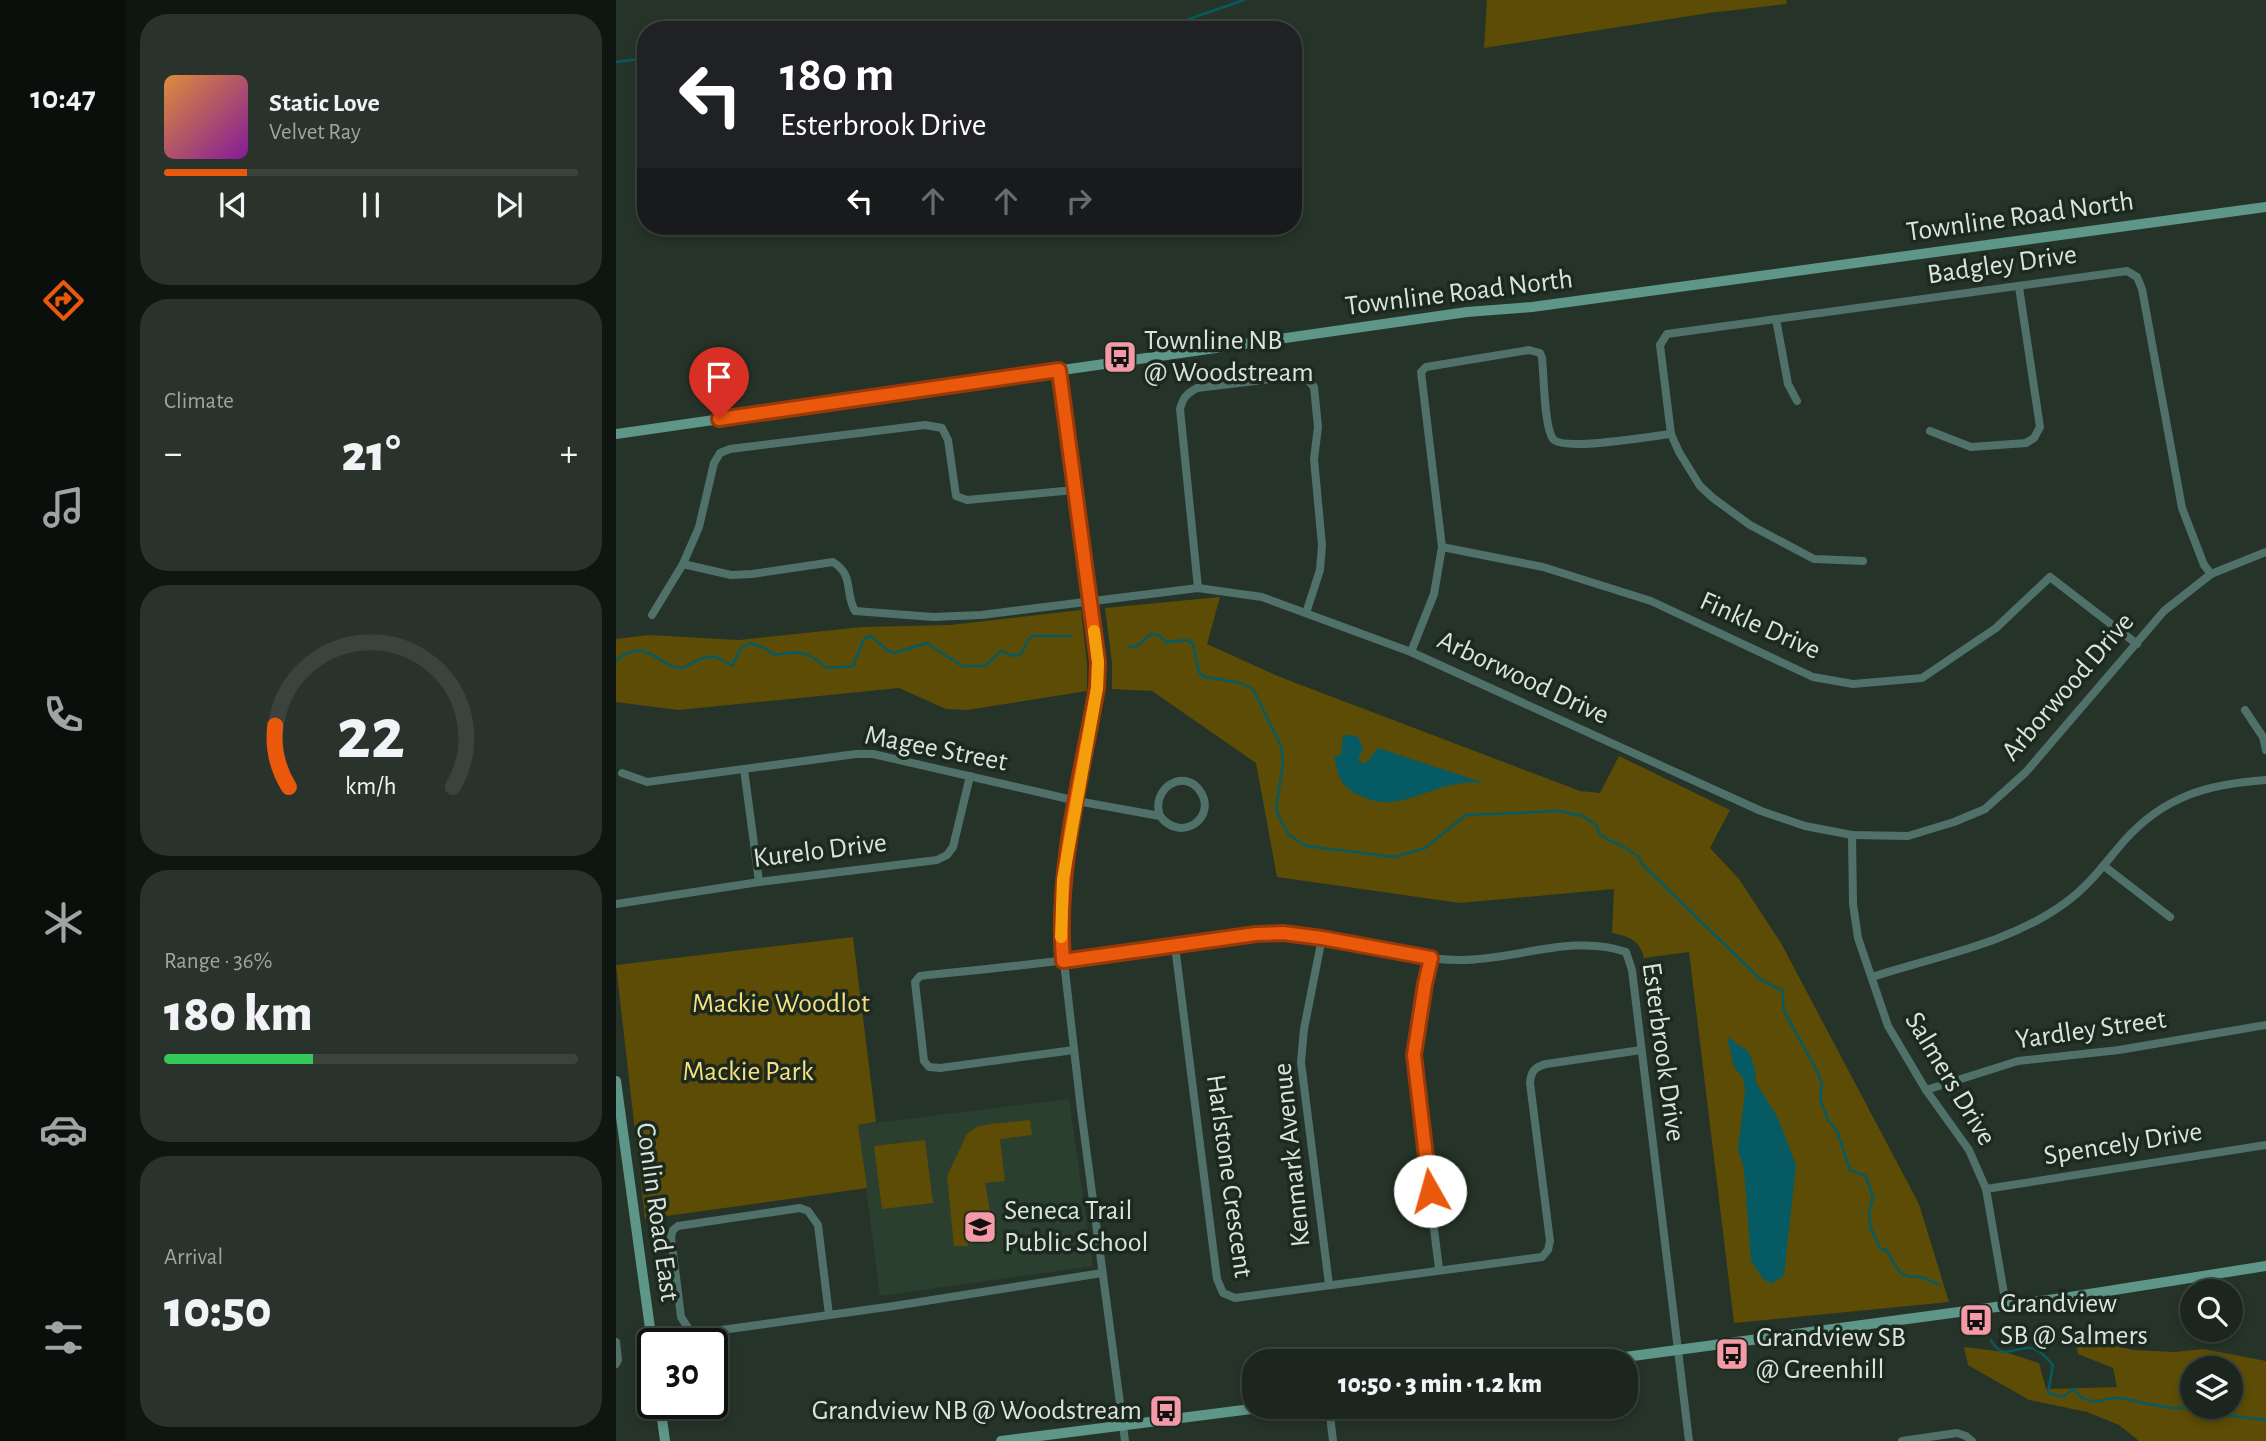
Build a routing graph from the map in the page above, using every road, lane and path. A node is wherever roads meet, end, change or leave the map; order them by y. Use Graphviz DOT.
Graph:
graph roads {
  1 [pos="2265,211"];
  2 [pos="2019,286"];
  3 [pos="1776,319"];
  4 [pos="1059,370"];
  5 [pos="1797,401"];
  6 [pos="1930,431"];
  7 [pos="1671,433"];
  8 [pos="616,435"];
  9 [pos="1074,490"];
  10 [pos="1442,547"];
  11 [pos="2266,552"];
  12 [pos="1863,561"];
  13 [pos="683,564"];
  14 [pos="2211,574"];
  15 [pos="1198,588"];
  16 [pos="1089,601"];
  17 [pos="1306,613"];
  18 [pos="652,615"];
  19 [pos="2137,644"];
  20 [pos="1411,652"];
  21 [pos="2245,710"];
  22 [pos="2266,750"];
  23 [pos="744,769"];
  24 [pos="622,773"];
  25 [pos="970,776"];
  26 [pos="2266,780"];
  27 [pos="1076,801"];
  28 [pos="1160,816"];
  29 [pos="1852,835"];
  30 [pos="2104,866"];
  31 [pos="759,882"];
  32 [pos="616,904"];
  33 [pos="2170,917"];
  34 [pos="1322,938"];
  35 [pos="1175,946"];
  36 [pos="1431,958"];
  37 [pos="1063,961"];
  38 [pos="1872,977"];
  39 [pos="2266,1025"];
  40 [pos="1074,1050"];
  41 [pos="1641,1050"];
  42 [pos="616,1081"];
  43 [pos="1926,1090"];
  44 [pos="2266,1145"];
  45 [pos="1986,1189"];
  46 [pos="2266,1266"];
  47 [pos="1439,1269"];
  48 [pos="1102,1273"];
  49 [pos="1329,1285"];
  50 [pos="2006,1305"];
  51 [pos="829,1315"];
  52 [pos="650,1328"];
  53 [pos="616,1342"];
  54 [pos="1677,1349"];
  55 [pos="1638,1355"];
  56 [pos="616,1364"];
  57 [pos="1242,1410"];
  58 [pos="662,1419"];
  59 [pos="1330,1419"];
  60 [pos="1123,1425"];
  61 [pos="665,1441"];
  62 [pos="1001,1441"];
  63 [pos="1125,1441"];
  64 [pos="1333,1441"];
  65 [pos="1689,1441"];
  66 [pos="1902,1441"];
  67 [pos="1972,1441"];
  1 -- 4 [label="street, Townline Road North"];
  2 -- 3 [label="street, Badgley Drive"];
  2 -- 6 [label="street"];
  2 -- 14 [label="street, Badgley Drive"];
  3 -- 5 [label="street"];
  3 -- 7 [label="street, Badgley Drive"];
  4 -- 8 [label="street, Townline Road North"];
  4 -- 9 [label="street"];
  7 -- 10 [label="street"];
  7 -- 12 [label="street"];
  9 -- 13 [label="street"];
  9 -- 16 [label="street"];
  10 -- 19 [label="street, Finkle Drive"];
  10 -- 20 [label="street"];
  11 -- 14 [label="street, Arborwood Drive"];
  13 -- 16 [label="street, Arborwood Drive"];
  13 -- 18 [label="street"];
  14 -- 19 [label="street, Arborwood Drive"];
  15 -- 16 [label="street, Arborwood Drive"];
  15 -- 17 [label="street, Arborwood Drive"];
  15 -- 17 [label="street"];
  16 -- 27 [label="street"];
  17 -- 20 [label="street, Arborwood Drive"];
  19 -- 29 [label="street, Arborwood Drive"];
  20 -- 29 [label="street, Arborwood Drive"];
  21 -- 22 [label="street"];
  23 -- 24 [label="street, Magee Street"];
  23 -- 25 [label="street, Magee Street"];
  23 -- 31 [label="street"];
  25 -- 27 [label="street, Magee Street"];
  25 -- 31 [label="street, Kurelo Drive"];
  26 -- 30 [label="street"];
  27 -- 28 [label="street, Magee Street"];
  27 -- 37 [label="street"];
  28 -- 28 [label="street"];
  29 -- 38 [label="street, Salmers Drive"];
  30 -- 33 [label="street"];
  30 -- 38 [label="street"];
  31 -- 32 [label="street, Kurelo Drive"];
  34 -- 35 [label="street, Esterbrook Drive"];
  34 -- 36 [label="street, Esterbrook Drive"];
  34 -- 49 [label="street, Kenmark Avenue"];
  35 -- 37 [label="street, Esterbrook Drive"];
  35 -- 49 [label="street, Harlstone Crescent"];
  36 -- 41 [label="street, Esterbrook Drive"];
  36 -- 47 [label="street"];
  37 -- 40 [label="street"];
  37 -- 40 [label="street, Esterbrook Drive"];
  38 -- 43 [label="street, Salmers Drive"];
  39 -- 43 [label="street, Yardley Street"];
  40 -- 48 [label="street"];
  41 -- 47 [label="street, Harlstone Crescent"];
  41 -- 54 [label="street, Esterbrook Drive"];
  42 -- 52 [label="street, Conlin Road East"];
  43 -- 45 [label="street, Salmers Drive"];
  44 -- 45 [label="street, Spencely Drive"];
  45 -- 50 [label="street, Salmers Drive"];
  46 -- 50 [label="street"];
  47 -- 49 [label="street, Harlstone Crescent"];
  48 -- 51 [label="street"];
  48 -- 60 [label="street"];
  50 -- 54 [label="street"];
  51 -- 51 [label="street"];
  53 -- 56 [label="street"];
  54 -- 55 [label="street"];
  54 -- 65 [label="street, Esterbrook Drive"];
  57 -- 60 [label="street"];
  58 -- 61 [label="street"];
  59 -- 64 [label="street"];
  60 -- 62 [label="street"];
  60 -- 63 [label="street"];
  66 -- 67 [label="street"];
}
